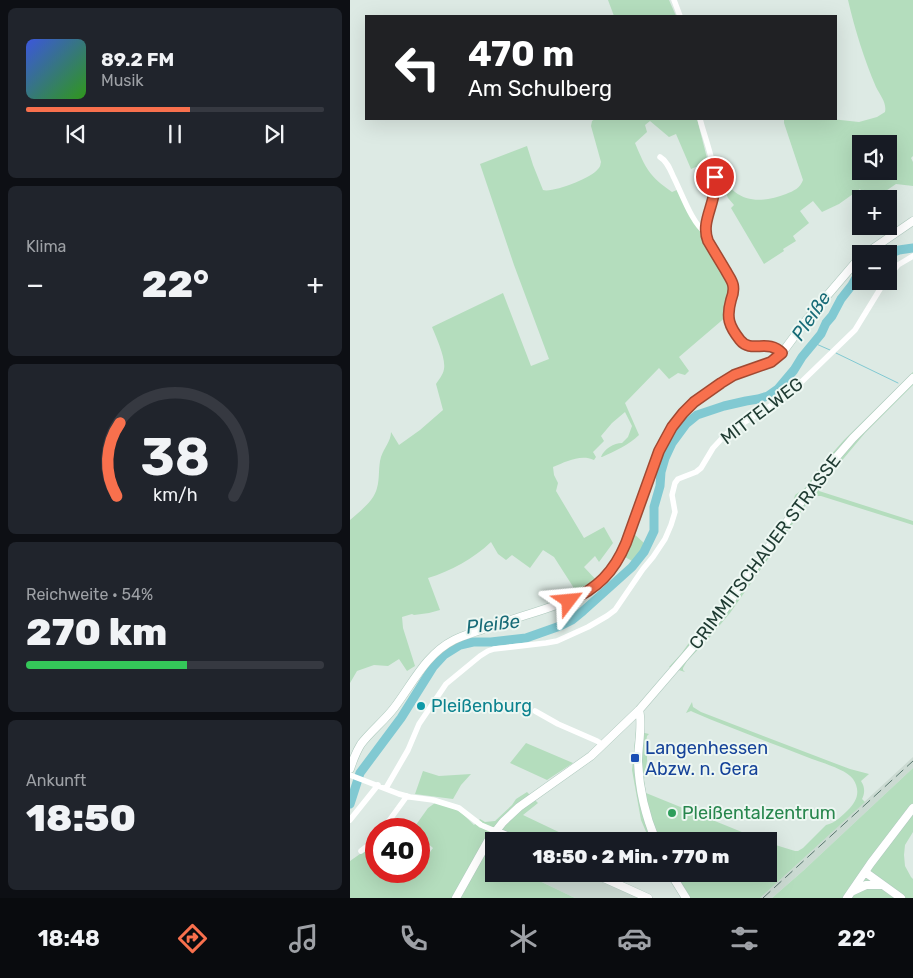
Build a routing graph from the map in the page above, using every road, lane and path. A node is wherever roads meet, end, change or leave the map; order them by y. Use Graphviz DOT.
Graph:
graph roads {
  1 [pos="674,0"];
  2 [pos="680,15"];
  3 [pos="700,120"];
  4 [pos="660,157"];
  5 [pos="913,221"];
  6 [pos="706,233"];
  7 [pos="878,245"];
  8 [pos="913,256"];
  9 [pos="897,266"];
  10 [pos="852,267"];
  11 [pos="879,290"];
  12 [pos="782,353"];
  13 [pos="913,378"];
  14 [pos="639,710"];
  15 [pos="535,711"];
  16 [pos="603,745"];
  17 [pos="350,768"];
  18 [pos="352,776"];
  19 [pos="378,785"];
  20 [pos="386,788"];
  21 [pos="407,796"];
  22 [pos="913,808"];
  23 [pos="392,818"];
  24 [pos="350,820"];
  25 [pos="495,831"];
  26 [pos="653,832"];
  27 [pos="365,848"];
  28 [pos="361,851"];
  29 [pos="865,872"];
  30 [pos="613,882"];
  31 [pos="676,882"];
  32 [pos="882,885"];
  33 [pos="849,895"];
  34 [pos="456,898"];
  35 [pos="648,898"];
  36 [pos="686,898"];
  37 [pos="900,898"];
  1 -- 2 [label="street"];
  3 -- 6 [label="street"];
  4 -- 6 [label="street"];
  5 -- 7 [label="street"];
  6 -- 12 [label="street"];
  8 -- 9 [label="street"];
  10 -- 12 [label="street"];
  11 -- 20 [label="street, MITTELWEG"];
  12 -- 17 [label="street"];
  13 -- 14 [label="street, CRIMMITSCHAUER STRASSE"];
  14 -- 16 [label="street, CRIMMITSCHAUER STRASSE"];
  14 -- 26 [label="street"];
  15 -- 16 [label="street"];
  16 -- 25 [label="street, CRIMMITSCHAUER STRASSE"];
  18 -- 19 [label="street"];
  19 -- 20 [label="street"];
  19 -- 24 [label="street"];
  20 -- 21 [label="street"];
  21 -- 23 [label="street"];
  21 -- 25 [label="street"];
  22 -- 29 [label="street"];
  25 -- 34 [label="street, CRIMMITSCHAUER STRASSE"];
  27 -- 28 [label="street"];
  29 -- 32 [label="street"];
  29 -- 33 [label="street"];
  30 -- 35 [label="street"];
  31 -- 36 [label="street"];
  32 -- 33 [label="street"];
  32 -- 37 [label="street"];
}
